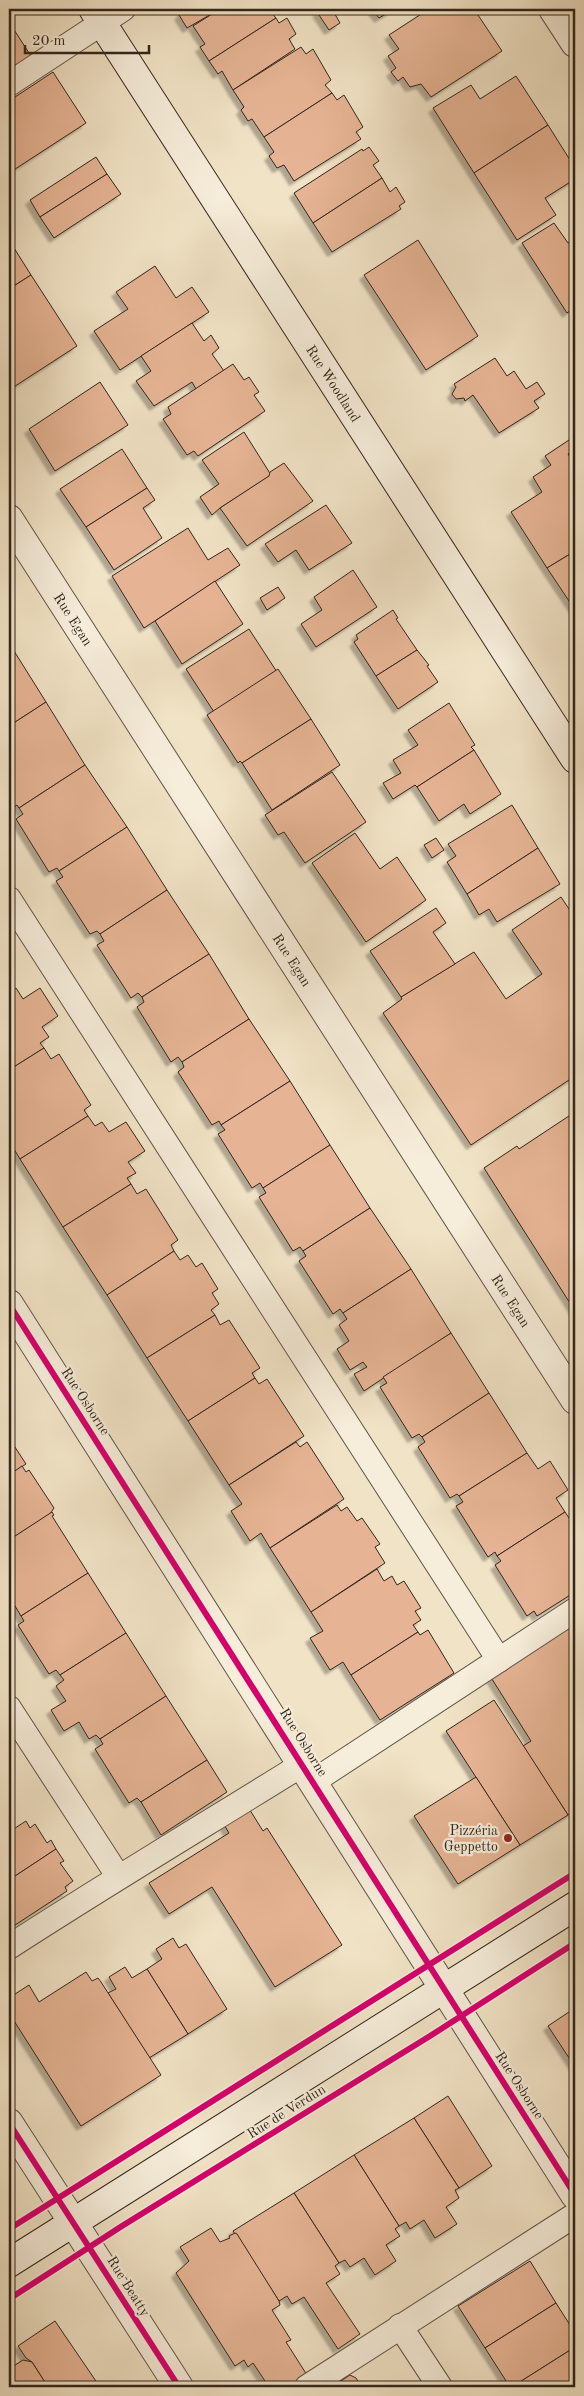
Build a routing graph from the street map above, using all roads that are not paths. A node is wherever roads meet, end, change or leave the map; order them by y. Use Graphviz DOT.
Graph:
graph roads {
  1 [pos="553,9"];
  2 [pos="106,13"];
  3 [pos="575,43"];
  4 [pos="9,84"];
  5 [pos="9,519"];
  6 [pos="575,759"];
  7 [pos="9,899"];
  8 [pos="9,1304"];
  9 [pos="575,1400"];
  10 [pos="575,1610"];
  11 [pos="499,1660"];
  12 [pos="9,1708"];
  13 [pos="308,1772"];
  14 [pos="118,1876"];
  15 [pos="575,1906"];
  16 [pos="9,1947"];
  17 [pos="443,1989"];
  18 [pos="9,2123"];
  19 [pos="575,2195"];
  20 [pos="575,2215"];
  21 [pos="74,2222"];
  22 [pos="9,2263"];
  23 [pos="400,2326"];
  24 [pos="179,2387"];
  25 [pos="307,2387"];
  26 [pos="440,2387"];
  1 -- 3 [label="street"];
  2 -- 4 [label="lane"];
  2 -- 6 [label="street, Rue Woodland"];
  5 -- 9 [label="street, Rue Egan"];
  7 -- 11 [label="lane"];
  8 -- 13 [label="street, Rue Osborne"];
  10 -- 11 [label="lane"];
  11 -- 13 [label="lane"];
  12 -- 14 [label="lane"];
  13 -- 14 [label="lane"];
  13 -- 17 [label="street, Rue Osborne"];
  14 -- 16 [label="lane"];
  15 -- 17 [label="street, Rue de Verdun"];
  17 -- 19 [label="street, Rue Osborne"];
  17 -- 21 [label="street, Rue de Verdun"];
  18 -- 21 [label="street, Rue Beatty"];
  20 -- 23 [label="lane"];
  21 -- 22 [label="street, Rue de Verdun"];
  21 -- 24 [label="street, Rue Beatty"];
  23 -- 25 [label="lane"];
  23 -- 26 [label="lane"];
}
